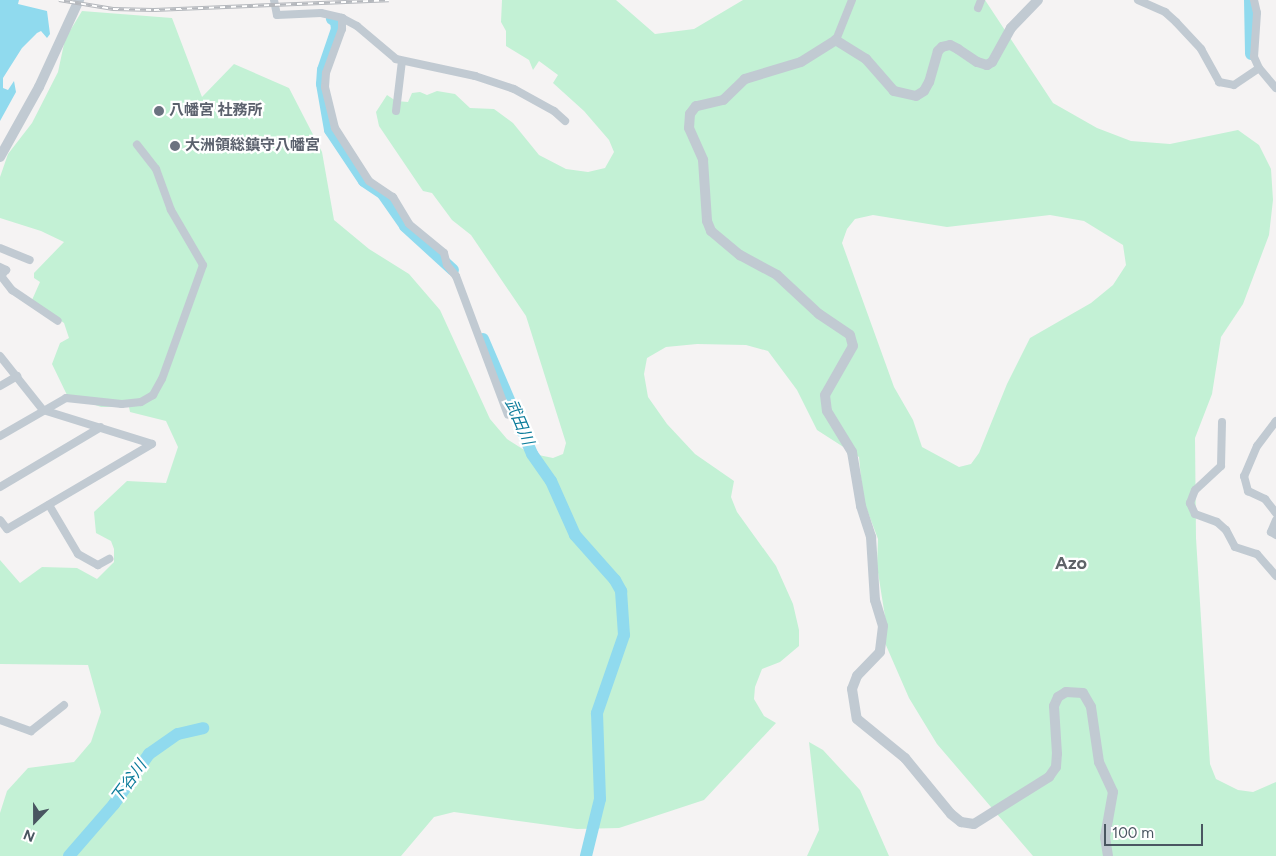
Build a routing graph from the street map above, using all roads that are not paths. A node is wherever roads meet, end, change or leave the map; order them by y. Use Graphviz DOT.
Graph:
graph roads {
  1 [pos="79,0"];
  2 [pos="274,0"];
  3 [pos="852,0"];
  4 [pos="1038,0"];
  5 [pos="1138,0"];
  6 [pos="1254,0"];
  7 [pos="342,18"];
  8 [pos="836,40"];
  9 [pos="402,61"];
  10 [pos="1259,68"];
  11 [pos="1276,88"];
  12 [pos="396,111"];
  13 [pos="564,121"];
  14 [pos="137,145"];
  15 [pos="0,157"];
  16 [pos="0,248"];
  17 [pos="30,260"];
  18 [pos="0,267"];
  19 [pos="0,277"];
  20 [pos="58,321"];
  21 [pos="0,356"];
  22 [pos="17,376"];
  23 [pos="0,386"];
  24 [pos="43,410"];
  25 [pos="508,415"];
  26 [pos="1276,421"];
  27 [pos="1222,422"];
  28 [pos="101,427"];
  29 [pos="0,436"];
  30 [pos="0,487"];
  31 [pos="49,506"];
  32 [pos="1276,514"];
  33 [pos="0,520"];
  34 [pos="1276,520"];
  35 [pos="1276,535"];
  36 [pos="109,559"];
  37 [pos="1276,576"];
  38 [pos="64,705"];
  39 [pos="0,720"];
  40 [pos="1108,856"];
  1 -- 15 [label="street"];
  2 -- 7 [label="street"];
  3 -- 8 [label="street"];
  4 -- 8 [label="street"];
  5 -- 10 [label="street"];
  6 -- 10 [label="street"];
  7 -- 9 [label="street"];
  7 -- 25 [label="street"];
  8 -- 40 [label="street"];
  9 -- 12 [label="street"];
  9 -- 13 [label="street"];
  10 -- 11 [label="street"];
  14 -- 24 [label="street"];
  16 -- 17 [label="street"];
  18 -- 19 [label="street"];
  19 -- 20 [label="street"];
  21 -- 22 [label="street"];
  22 -- 23 [label="street"];
  22 -- 24 [label="street"];
  24 -- 28 [label="street"];
  24 -- 29 [label="street"];
  26 -- 32 [label="street"];
  27 -- 37 [label="street"];
  28 -- 30 [label="street"];
  28 -- 31 [label="street"];
  31 -- 33 [label="street"];
  31 -- 36 [label="street"];
  34 -- 35 [label="street"];
  38 -- 39 [label="street"];
}
